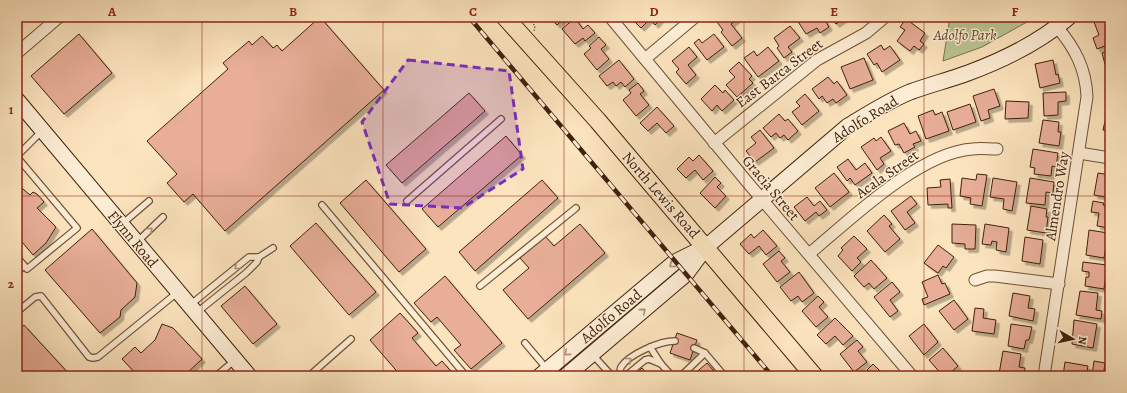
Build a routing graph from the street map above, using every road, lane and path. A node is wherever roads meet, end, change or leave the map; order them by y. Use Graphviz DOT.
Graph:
graph roads {
  1 [pos="59,17"];
  2 [pos="505,17"];
  3 [pos="610,17"];
  4 [pos="695,17"];
  5 [pos="885,17"];
  6 [pos="1063,22"];
  7 [pos="17,53"];
  8 [pos="645,59"];
  9 [pos="17,100"];
  10 [pos="502,119"];
  11 [pos="42,131"];
  12 [pos="714,143"];
  13 [pos="996,149"];
  14 [pos="1079,153"];
  15 [pos="17,156"];
  16 [pos="1110,158"];
  17 [pos="762,199"];
  18 [pos="149,201"];
  19 [pos="407,201"];
  20 [pos="322,205"];
  21 [pos="576,208"];
  22 [pos="163,217"];
  23 [pos="121,225"];
  24 [pos="136,242"];
  25 [pos="706,247"];
  26 [pos="273,248"];
  27 [pos="809,254"];
  28 [pos="17,257"];
  29 [pos="259,257"];
  30 [pos="24,266"];
  31 [pos="17,272"];
  32 [pos="975,280"];
  33 [pos="1059,284"];
  34 [pos="480,286"];
  35 [pos="178,292"];
  36 [pos="193,310"];
  37 [pos="17,312"];
  38 [pos="351,339"];
  39 [pos="675,341"];
  40 [pos="525,343"];
  41 [pos="650,347"];
  42 [pos="694,348"];
  43 [pos="705,353"];
  44 [pos="592,354"];
  45 [pos="235,360"];
  46 [pos="661,364"];
  47 [pos="544,373"];
  48 [pos="216,376"];
  49 [pos="249,376"];
  50 [pos="309,376"];
  51 [pos="466,376"];
  52 [pos="566,376"];
  53 [pos="612,376"];
  54 [pos="619,376"];
  55 [pos="672,376"];
  56 [pos="681,376"];
  57 [pos="718,376"];
  58 [pos="814,376"];
  59 [pos="912,376"];
  60 [pos="1044,376"];
  1 -- 7 [label="street"];
  2 -- 25 [label="main road, North Lewis Road"];
  3 -- 8 [label="street, Gracia Street"];
  4 -- 8 [label="street"];
  5 -- 12 [label="street, East Barca Street"];
  6 -- 14 [label="street, Almendro Way"];
  6 -- 17 [label="main road, Adolfo Road"];
  8 -- 12 [label="street, Gracia Street"];
  9 -- 11 [label="main road, Flynn Road"];
  10 -- 19 [label="lane"];
  11 -- 15 [label="lane"];
  11 -- 23 [label="main road, Flynn Road"];
  12 -- 17 [label="street, Gracia Street"];
  13 -- 27 [label="street, Acala Street"];
  14 -- 16 [label="street"];
  14 -- 33 [label="street, Almendro Way"];
  15 -- 30 [label="lane"];
  17 -- 25 [label="main road, Adolfo Road"];
  17 -- 27 [label="street, Gracia Street"];
  18 -- 23 [label="lane"];
  20 -- 51 [label="lane"];
  21 -- 34 [label="lane"];
  24 -- 22 [label="lane, one-way"];
  23 -- 24 [label="main road, Flynn Road"];
  24 -- 35 [label="main road, Flynn Road"];
  44 -- 25 [label="main road, Adolfo Road, one-way"];
  25 -- 47 [label="main road, Adolfo Road, one-way"];
  25 -- 58 [label="main road, North Lewis Road"];
  26 -- 29 [label="lane"];
  27 -- 59 [label="street, Gracia Street"];
  28 -- 30 [label="lane"];
  29 -- 36 [label="lane"];
  29 -- 36 [label="lane, one-way"];
  30 -- 31 [label="lane"];
  32 -- 33 [label="street"];
  33 -- 60 [label="street, Almendro Way"];
  35 -- 36 [label="main road, Flynn Road"];
  35 -- 37 [label="lane"];
  36 -- 45 [label="main road, Flynn Road"];
  38 -- 50 [label="lane"];
  39 -- 41 [label="lane"];
  40 -- 47 [label="lane"];
  41 -- 46 [label="lane"];
  54 -- 41 [label="lane, one-way"];
  42 -- 43 [label="lane"];
  43 -- 56 [label="lane"];
  43 -- 57 [label="lane"];
  44 -- 52 [label="main road, Adolfo Road"];
  44 -- 53 [label="lane"];
  45 -- 48 [label="lane"];
  45 -- 49 [label="main road, Flynn Road"];
  46 -- 54 [label="lane"];
  46 -- 55 [label="lane"];
}
